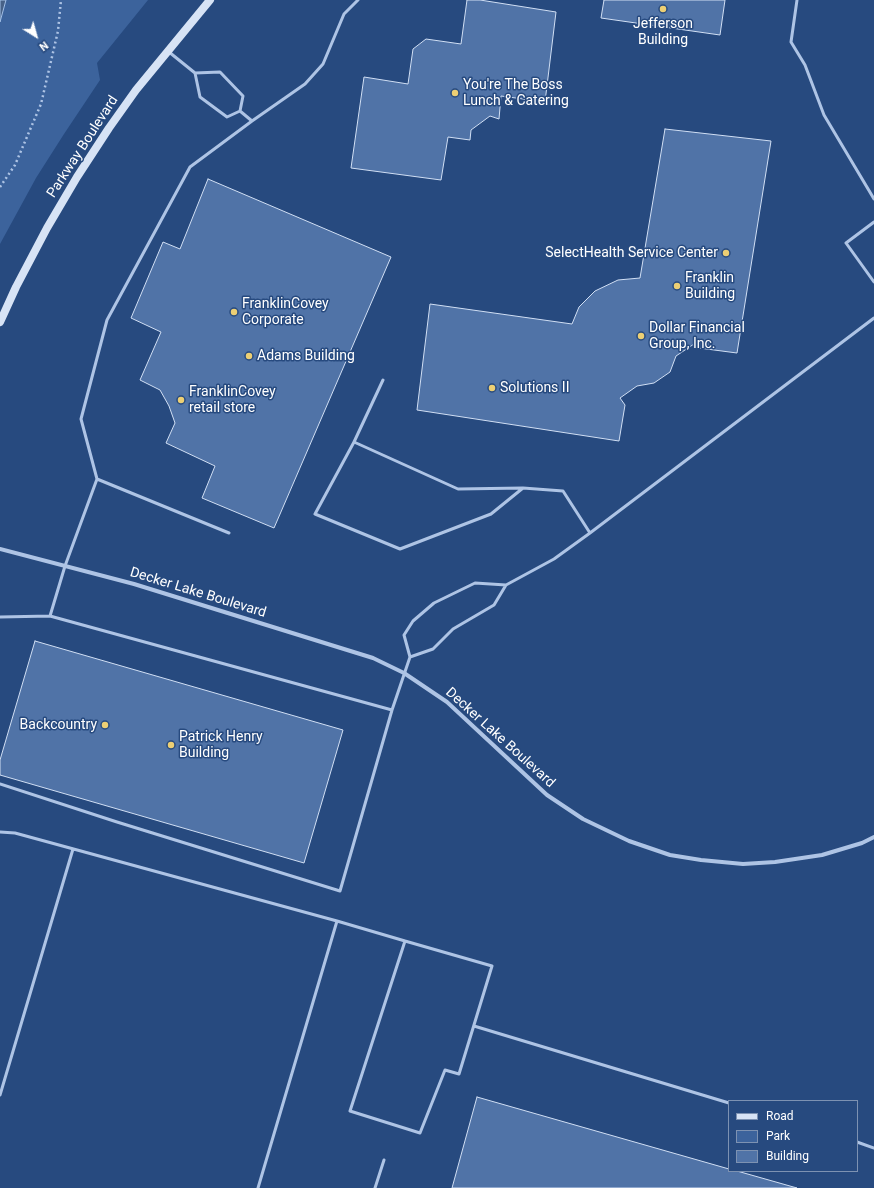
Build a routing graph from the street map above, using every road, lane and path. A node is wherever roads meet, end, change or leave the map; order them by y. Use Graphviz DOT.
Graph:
graph roads {
  1 [pos="62,0"];
  2 [pos="210,0"];
  3 [pos="358,0"];
  4 [pos="797,0"];
  5 [pos="167,50"];
  6 [pos="194,73"];
  7 [pos="240,111"];
  8 [pos="252,121"];
  9 [pos="0,187"];
  10 [pos="874,199"];
  11 [pos="874,222"];
  12 [pos="874,282"];
  13 [pos="874,318"];
  14 [pos="0,322"];
  15 [pos="383,380"];
  16 [pos="354,442"];
  17 [pos="97,479"];
  18 [pos="523,488"];
  19 [pos="229,532"];
  20 [pos="590,534"];
  21 [pos="0,548"];
  22 [pos="65,566"];
  23 [pos="506,585"];
  24 [pos="50,616"];
  25 [pos="0,617"];
  26 [pos="410,657"];
  27 [pos="404,673"];
  28 [pos="392,710"];
  29 [pos="0,784"];
  30 [pos="0,832"];
  31 [pos="874,837"];
  32 [pos="73,849"];
  33 [pos="337,921"];
  34 [pos="405,941"];
  35 [pos="474,1026"];
  36 [pos="0,1095"];
  37 [pos="728,1103"];
  38 [pos="858,1142"];
  39 [pos="874,1148"];
  40 [pos="384,1160"];
  41 [pos="258,1188"];
  42 [pos="375,1188"];
  1 -- 9 [label="path"];
  2 -- 5 [label="street, Parkway Boulevard"];
  3 -- 8 [label="lane"];
  4 -- 10 [label="lane"];
  5 -- 6 [label="lane"];
  5 -- 14 [label="street, Parkway Boulevard"];
  6 -- 7 [label="lane"];
  6 -- 7 [label="lane"];
  7 -- 8 [label="lane"];
  8 -- 17 [label="lane"];
  11 -- 12 [label="lane"];
  13 -- 20 [label="lane"];
  15 -- 16 [label="lane"];
  16 -- 18 [label="lane"];
  16 -- 18 [label="lane"];
  17 -- 19 [label="lane"];
  17 -- 22 [label="lane"];
  18 -- 20 [label="lane"];
  20 -- 23 [label="lane"];
  21 -- 22 [label="street, Decker Lake Boulevard"];
  22 -- 24 [label="lane"];
  22 -- 27 [label="street, Decker Lake Boulevard"];
  23 -- 26 [label="lane"];
  23 -- 26 [label="lane"];
  24 -- 25 [label="lane"];
  24 -- 28 [label="lane"];
  26 -- 27 [label="lane"];
  27 -- 28 [label="lane"];
  27 -- 31 [label="street, Decker Lake Boulevard"];
  28 -- 29 [label="lane"];
  30 -- 32 [label="lane"];
  32 -- 33 [label="lane"];
  32 -- 36 [label="lane"];
  33 -- 34 [label="lane"];
  33 -- 41 [label="lane"];
  34 -- 35 [label="lane"];
  34 -- 35 [label="lane"];
  35 -- 37 [label="lane"];
  38 -- 39 [label="lane"];
  40 -- 42 [label="lane"];
}
